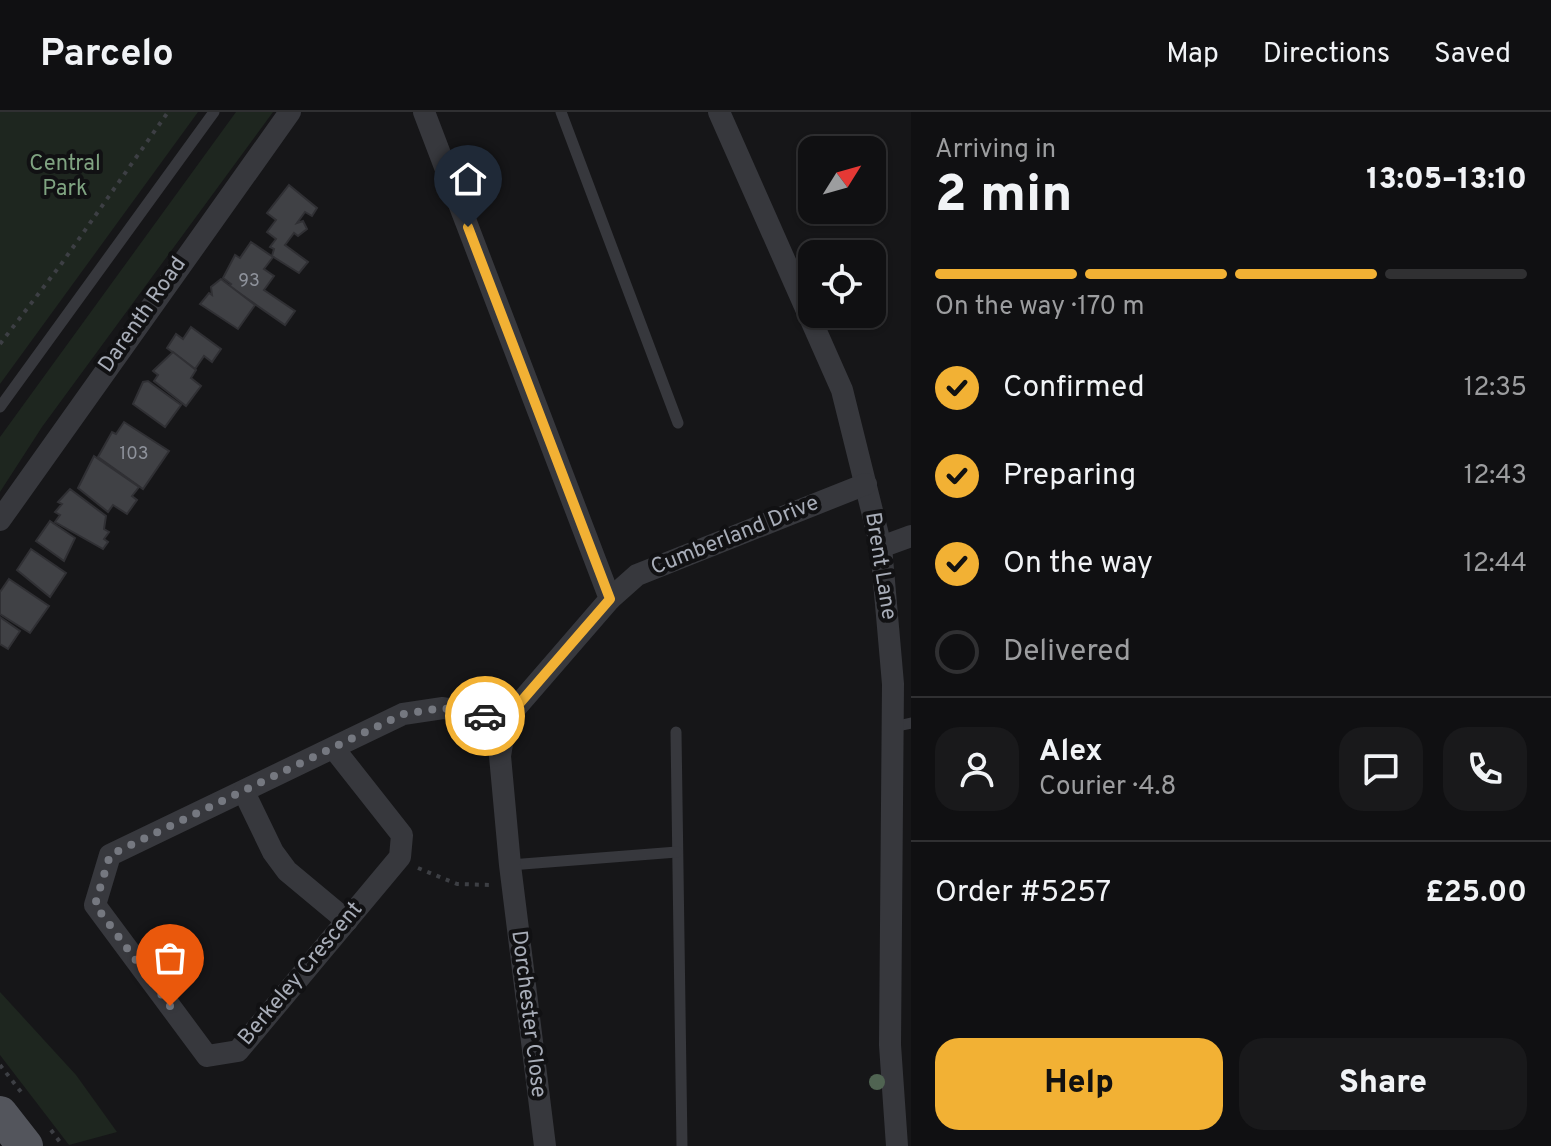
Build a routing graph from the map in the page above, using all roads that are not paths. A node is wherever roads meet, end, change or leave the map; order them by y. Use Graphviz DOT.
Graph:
graph roads {
  1 [pos="214,112"];
  2 [pos="290,112"];
  3 [pos="424,112"];
  4 [pos="561,112"];
  5 [pos="719,112"];
  6 [pos="0,407"];
  7 [pos="678,423"];
  8 [pos="866,484"];
  9 [pos="0,520"];
  10 [pos="911,536"];
  11 [pos="881,547"];
  12 [pos="610,599"];
  13 [pos="506,719"];
  14 [pos="902,725"];
  15 [pos="676,732"];
  16 [pos="335,750"];
  17 [pos="244,792"];
  18 [pos="677,852"];
  19 [pos="511,874"];
  20 [pos="901,901"];
  21 [pos="347,921"];
  22 [pos="0,1114"];
  23 [pos="25,1146"];
  24 [pos="545,1146"];
  25 [pos="682,1146"];
  26 [pos="897,1146"];
  1 -- 6 [label="lane"];
  2 -- 9 [label="street, Darenth Road"];
  3 -- 12 [label="street"];
  4 -- 7 [label="lane"];
  5 -- 8 [label="street, Brent Lane"];
  8 -- 11 [label="street, Brent Lane"];
  8 -- 12 [label="street, Cumberland Drive"];
  10 -- 11 [label="street"];
  11 -- 14 [label="street, Brent Lane"];
  12 -- 13 [label="street, Cumberland Drive"];
  13 -- 16 [label="street, Berkeley Crescent"];
  13 -- 19 [label="street, Dorchester Close"];
  14 -- 20 [label="street, Brent Lane"];
  15 -- 18 [label="lane"];
  16 -- 17 [label="street, Berkeley Crescent"];
  16 -- 21 [label="street, Berkeley Crescent"];
  17 -- 21 [label="street"];
  17 -- 21 [label="street, Berkeley Crescent"];
  18 -- 19 [label="lane"];
  18 -- 25 [label="lane"];
  19 -- 24 [label="street, Dorchester Close"];
  20 -- 26 [label="street, Brent Lane"];
  22 -- 23 [label="main road"];
}
